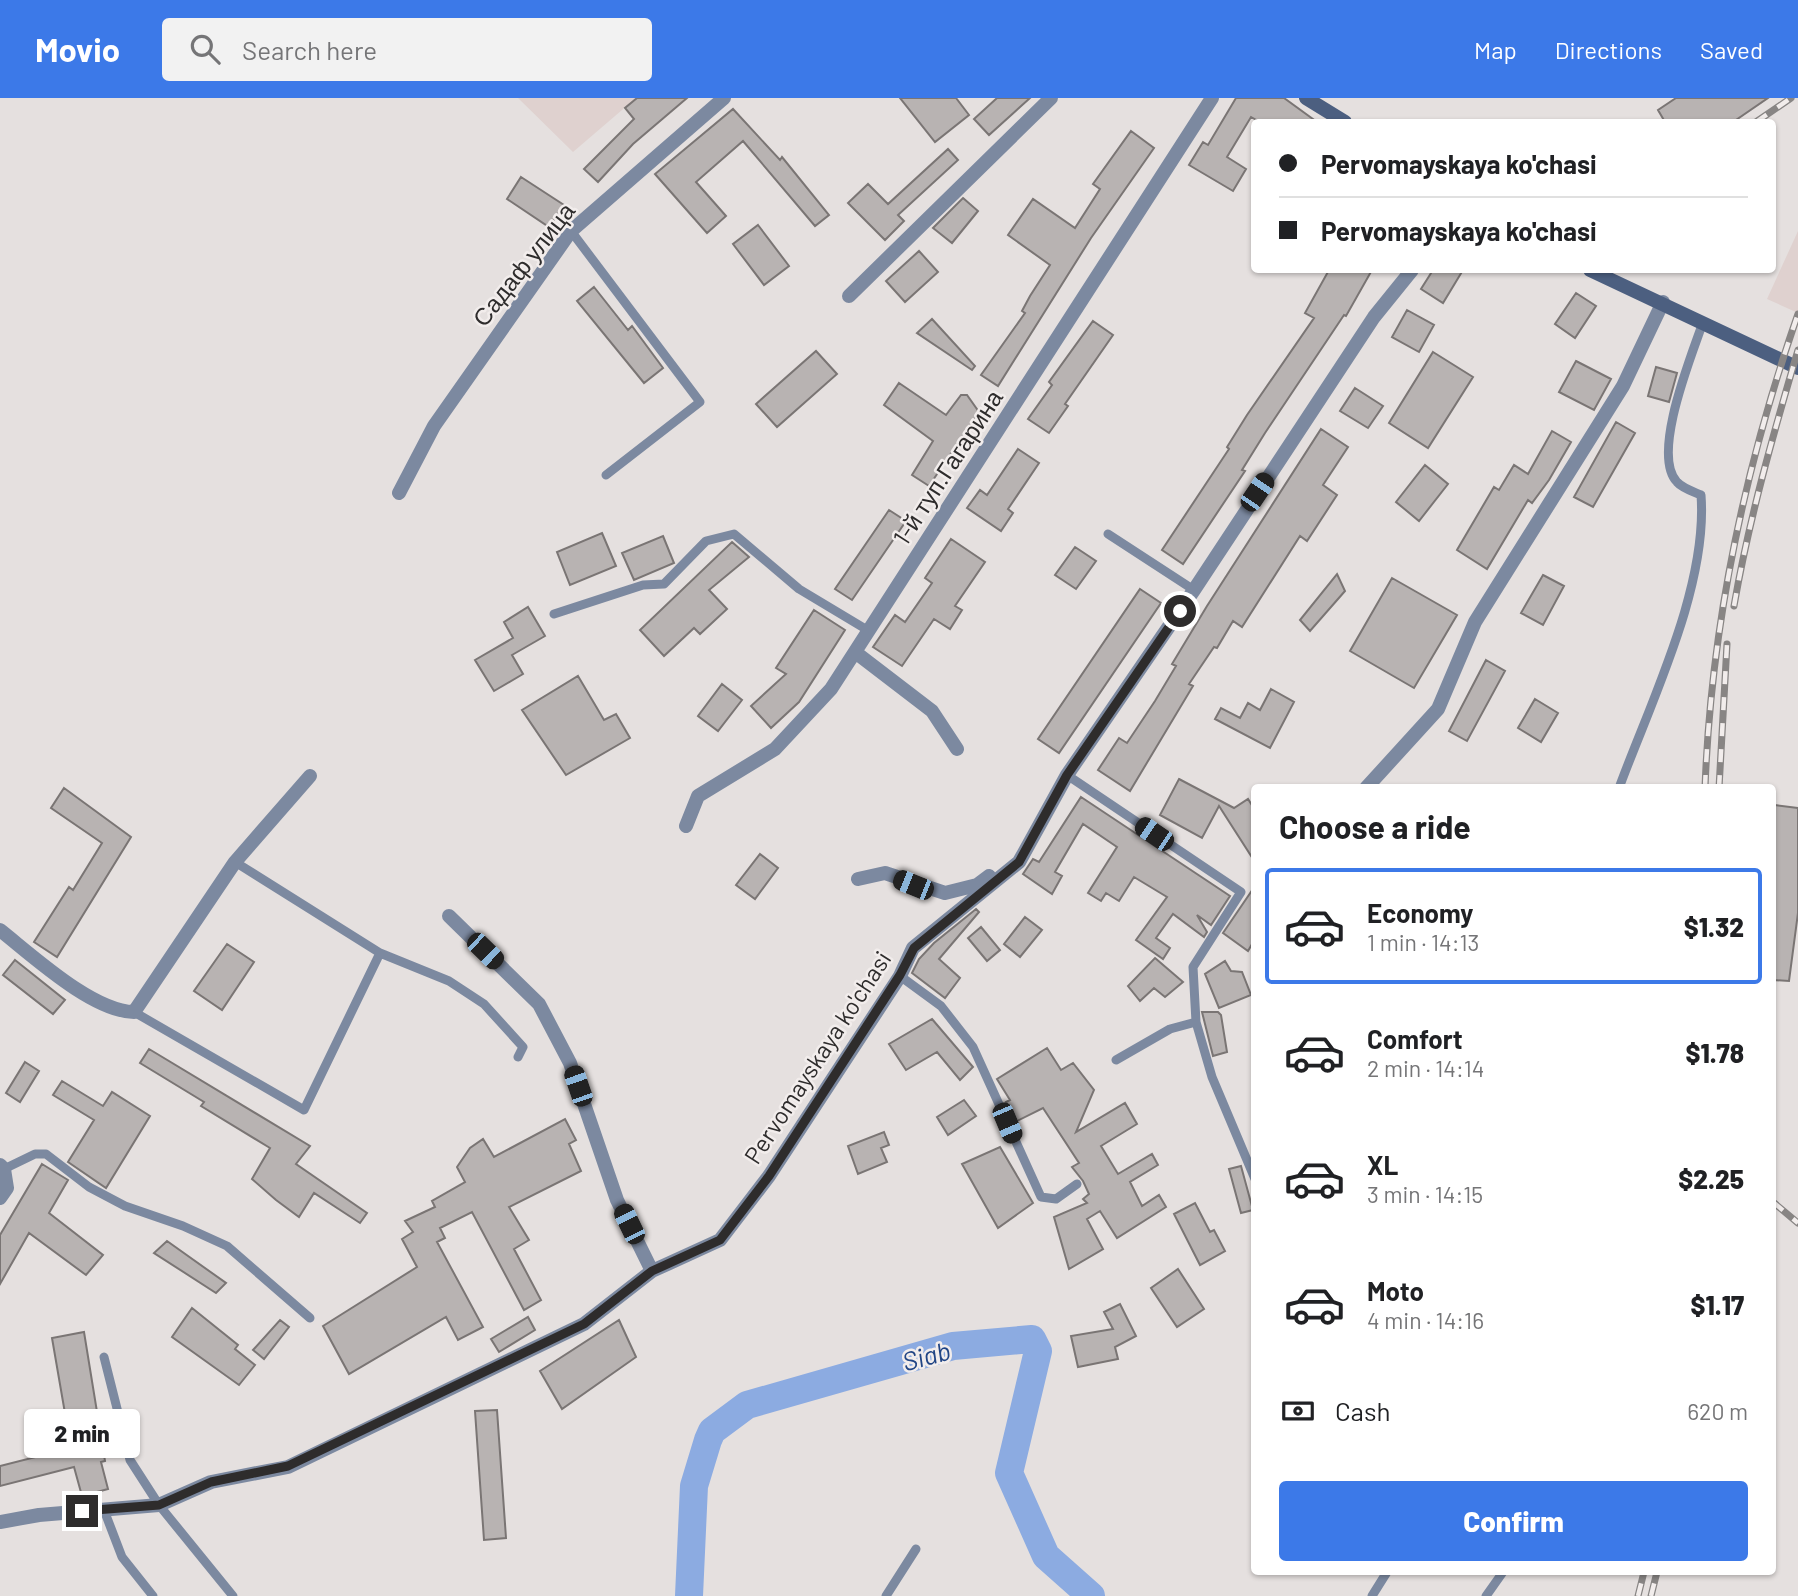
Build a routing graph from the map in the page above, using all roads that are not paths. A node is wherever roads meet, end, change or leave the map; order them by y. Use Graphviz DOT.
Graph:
graph roads {
  1 [pos="724,98"];
  2 [pos="1051,98"];
  3 [pos="1212,98"];
  4 [pos="1306,98"];
  5 [pos="1340,119"];
  6 [pos="571,231"];
  7 [pos="1410,273"];
  8 [pos="1597,273"];
  9 [pos="849,296"];
  10 [pos="1663,302"];
  11 [pos="1702,325"];
  12 [pos="1798,368"];
  13 [pos="606,475"];
  14 [pos="400,493"];
  15 [pos="1108,534"];
  16 [pos="1194,590"];
  17 [pos="554,614"];
  18 [pos="869,631"];
  19 [pos="855,652"];
  20 [pos="957,750"];
  21 [pos="1067,775"];
  22 [pos="310,776"];
  23 [pos="1370,784"];
  24 [pos="1620,784"];
  25 [pos="686,826"];
  26 [pos="235,862"];
  27 [pos="858,879"];
  28 [pos="449,916"];
  29 [pos="0,930"];
  30 [pos="380,953"];
  31 [pos="900,975"];
  32 [pos="134,1012"];
  33 [pos="1196,1021"];
  34 [pos="518,1057"];
  35 [pos="1116,1060"];
  36 [pos="2,1167"];
  37 [pos="1251,1170"];
  38 [pos="1077,1184"];
  39 [pos="0,1198"];
  40 [pos="652,1271"];
  41 [pos="310,1318"];
  42 [pos="104,1357"];
  43 [pos="159,1505"];
  44 [pos="104,1510"];
  45 [pos="0,1522"];
  46 [pos="916,1549"];
  47 [pos="1385,1575"];
  48 [pos="1501,1575"];
  49 [pos="153,1596"];
  50 [pos="233,1596"];
  51 [pos="886,1596"];
  52 [pos="1372,1596"];
  53 [pos="1486,1596"];
  1 -- 6 [label="street, Садаф улица"];
  2 -- 9 [label="street"];
  3 -- 18 [label="street, 1-й туп.Гагарина"];
  4 -- 5 [label="main road"];
  6 -- 13 [label="lane"];
  6 -- 14 [label="street, Садаф улица"];
  7 -- 16 [label="street, Pervomayskaya ko'chasi"];
  8 -- 10 [label="main road"];
  10 -- 11 [label="main road"];
  10 -- 23 [label="street"];
  11 -- 12 [label="main road"];
  11 -- 24 [label="lane"];
  15 -- 16 [label="lane"];
  16 -- 21 [label="street, Pervomayskaya ko'chasi"];
  17 -- 18 [label="lane"];
  18 -- 19 [label="street, 1-й туп.Гагарина"];
  19 -- 20 [label="street"];
  19 -- 25 [label="street, 1-й туп.Гагарина"];
  21 -- 27 [label="street"];
  21 -- 31 [label="street, Pervomayskaya ko'chasi"];
  21 -- 33 [label="lane"];
  22 -- 26 [label="street"];
  26 -- 30 [label="lane"];
  26 -- 32 [label="street"];
  28 -- 40 [label="street"];
  29 -- 32 [label="street"];
  30 -- 32 [label="lane"];
  30 -- 34 [label="lane"];
  31 -- 38 [label="lane"];
  31 -- 40 [label="street, Pervomayskaya ko'chasi"];
  33 -- 35 [label="lane"];
  33 -- 37 [label="lane"];
  36 -- 39 [label="street"];
  36 -- 41 [label="lane"];
  40 -- 43 [label="street, Pervomayskaya ko'chasi"];
  42 -- 43 [label="lane"];
  43 -- 44 [label="street, Pervomayskaya ko'chasi"];
  43 -- 50 [label="lane"];
  44 -- 45 [label="street, Pervomayskaya ko'chasi"];
  44 -- 49 [label="lane"];
  46 -- 51 [label="lane"];
  47 -- 52 [label="lane"];
  48 -- 53 [label="lane"];
}
